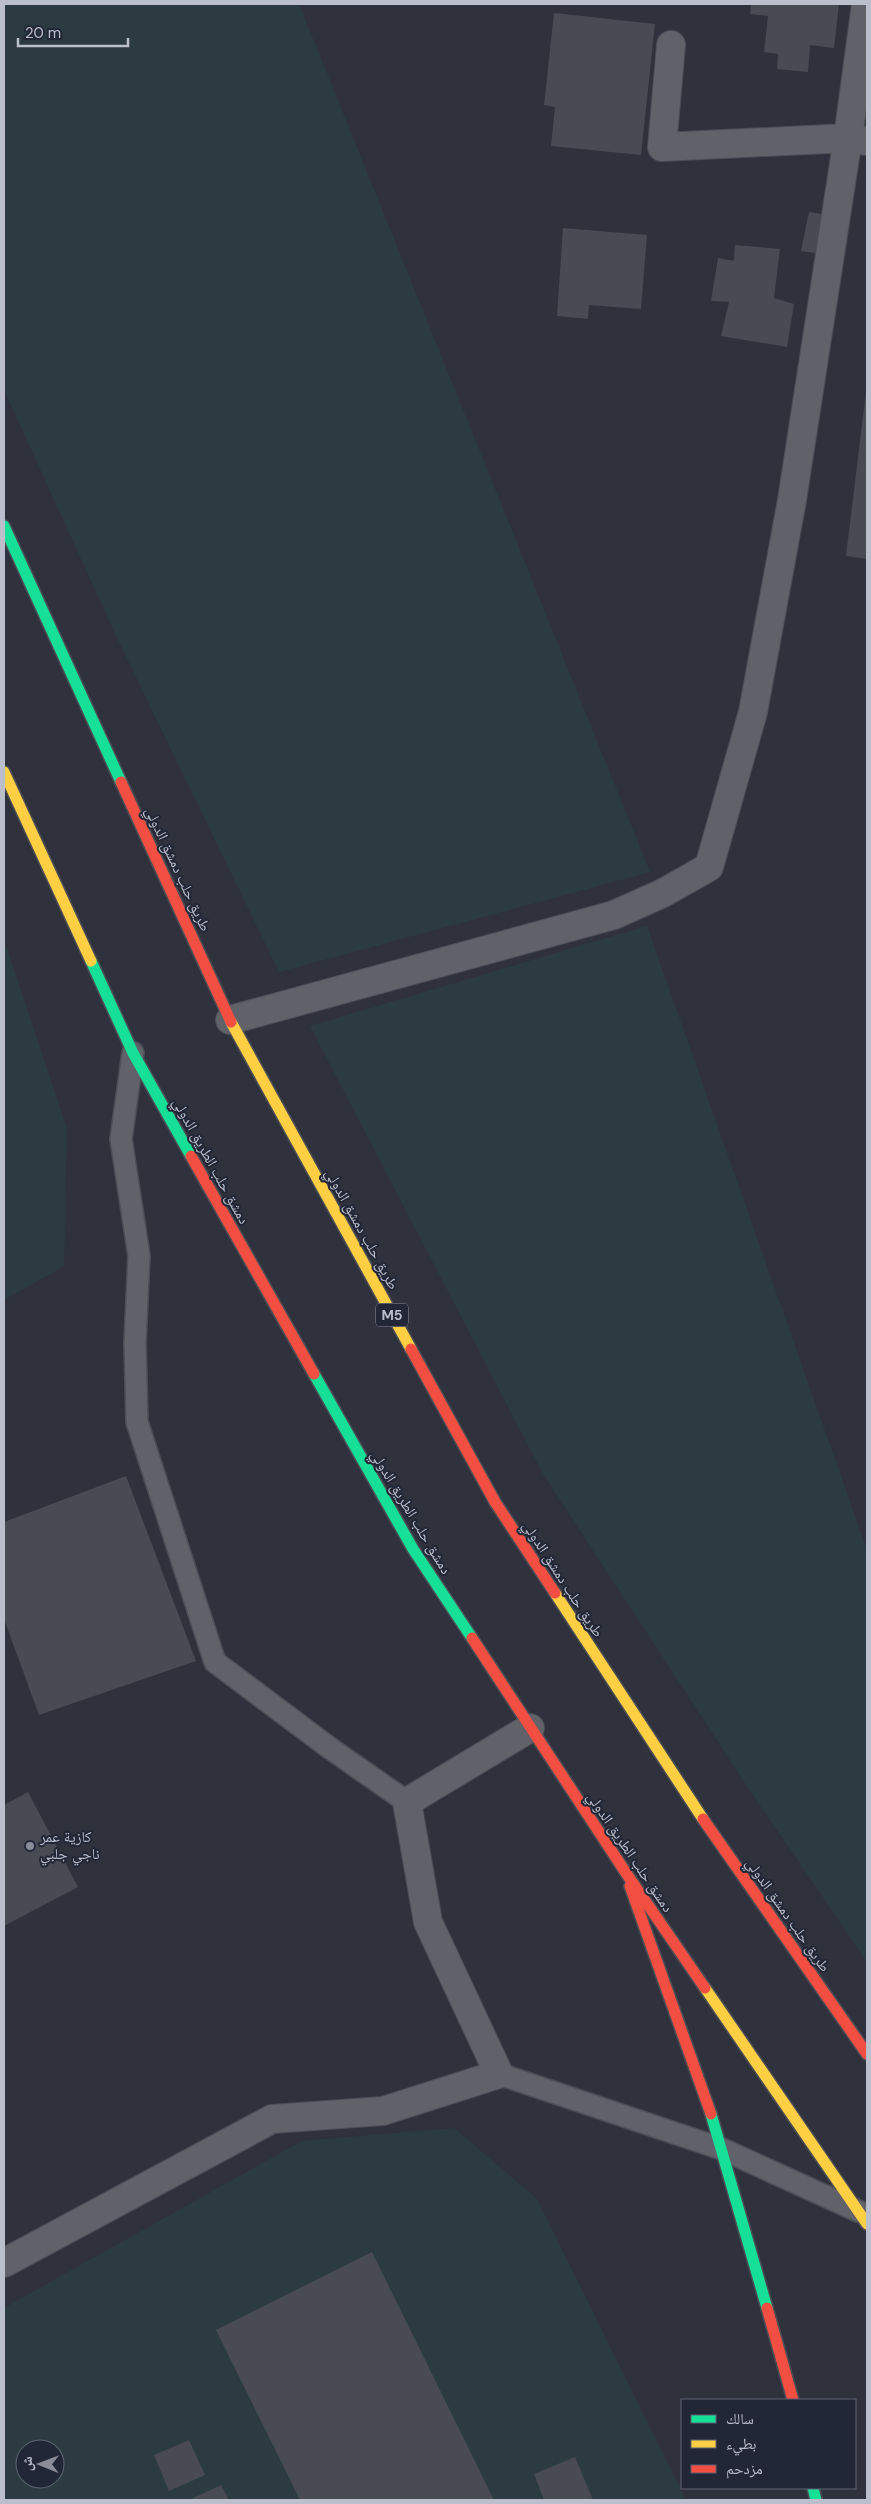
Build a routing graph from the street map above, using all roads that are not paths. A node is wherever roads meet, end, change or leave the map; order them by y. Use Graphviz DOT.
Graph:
graph roads {
  1 [pos="866,4"];
  2 [pos="671,45"];
  3 [pos="858,140"];
  4 [pos="4,526"];
  5 [pos="4,772"];
  6 [pos="230,1020"];
  7 [pos="133,1053"];
  8 [pos="530,1728"];
  9 [pos="407,1802"];
  10 [pos="626,1873"];
  11 [pos="867,2054"];
  12 [pos="499,2074"];
  13 [pos="722,2149"];
  14 [pos="863,2218"];
  15 [pos="4,2263"];
  16 [pos="793,2399"];
  1 -- 3 [label="street"];
  2 -- 3 [label="street"];
  3 -- 6 [label="street"];
  4 -- 6 [label="main road, طريق حلب دمشق الدولي / M5"];
  5 -- 7 [label="main road, دمشق حلب الطريق الدولي"];
  6 -- 11 [label="main road, طريق حلب دمشق الدولي / M5"];
  7 -- 8 [label="main road, دمشق حلب الطريق الدولي"];
  7 -- 9 [label="lane"];
  8 -- 9 [label="street"];
  8 -- 10 [label="main road, دمشق حلب الطريق الدولي"];
  9 -- 12 [label="street"];
  10 -- 13 [label="main road"];
  10 -- 14 [label="main road, دمشق حلب الطريق الدولي"];
  12 -- 13 [label="lane"];
  12 -- 15 [label="street"];
  13 -- 14 [label="lane"];
  13 -- 16 [label="main road"];
}
